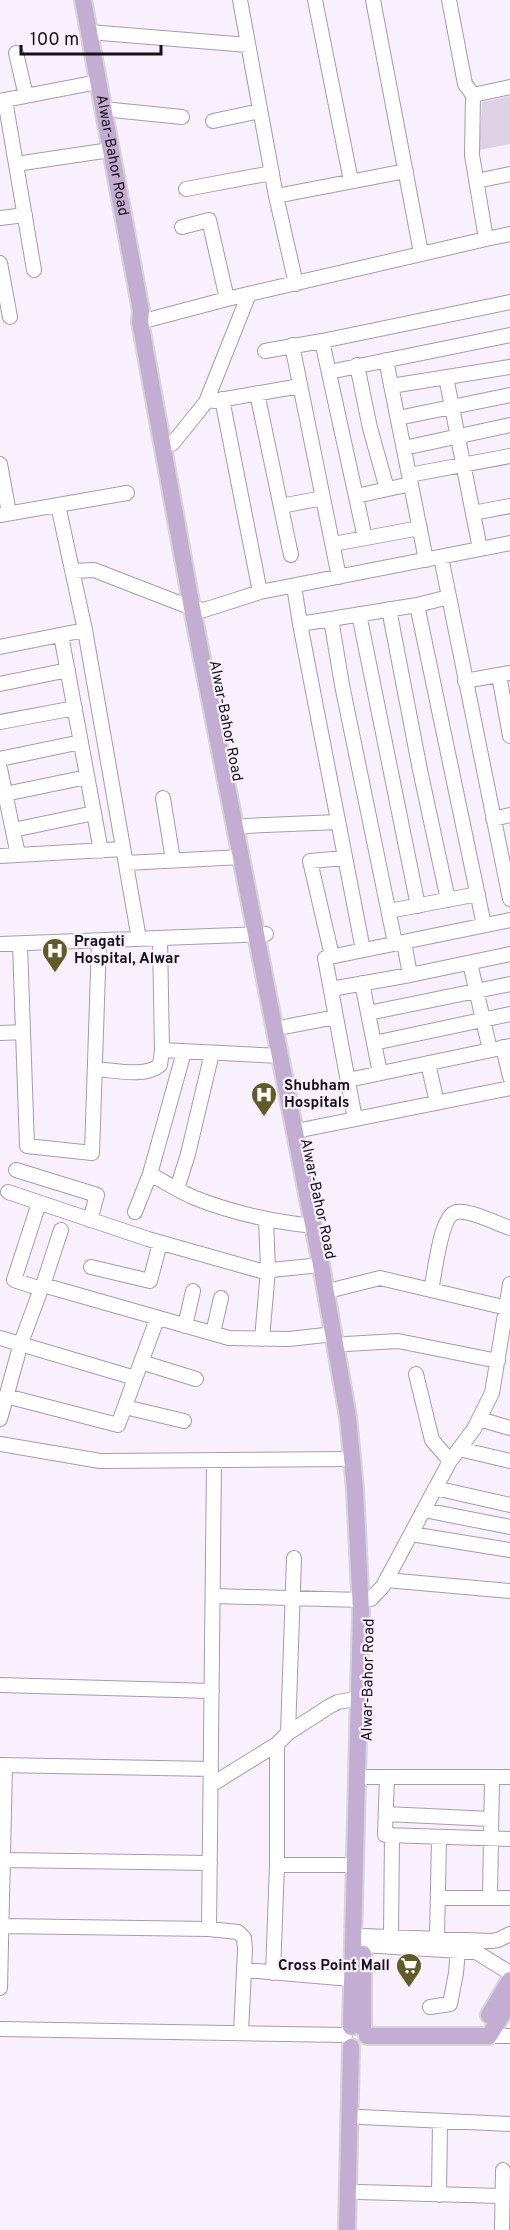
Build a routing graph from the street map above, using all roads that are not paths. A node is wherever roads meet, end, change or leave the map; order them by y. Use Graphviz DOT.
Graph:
graph roads {
  1 [pos="83,0"];
  2 [pos="240,0"];
  3 [pos="315,0"];
  4 [pos="373,0"];
  5 [pos="449,0"];
  6 [pos="89,32"];
  7 [pos="248,45"];
  8 [pos="16,53"];
  9 [pos="98,82"];
  10 [pos="510,87"];
  11 [pos="473,94"];
  12 [pos="26,96"];
  13 [pos="3,101"];
  14 [pos="103,109"];
  15 [pos="260,111"];
  16 [pos="182,117"];
  17 [pos="213,121"];
  18 [pos="110,150"];
  19 [pos="16,164"];
  20 [pos="406,171"];
  21 [pos="272,173"];
  22 [pos="510,174"];
  23 [pos="351,181"];
  24 [pos="476,181"];
  25 [pos="186,189"];
  26 [pos="276,196"];
  27 [pos="25,215"];
  28 [pos="0,218"];
  29 [pos="182,227"];
  30 [pos="510,234"];
  31 [pos="486,239"];
  32 [pos="421,252"];
  33 [pos="0,263"];
  34 [pos="34,270"];
  35 [pos="296,284"];
  36 [pos="249,294"];
  37 [pos="227,299"];
  38 [pos="510,302"];
  39 [pos="10,317"];
  40 [pos="142,318"];
  41 [pos="510,335"];
  42 [pos="322,341"];
  43 [pos="292,345"];
  44 [pos="265,351"];
  45 [pos="386,360"];
  46 [pos="357,365"];
  47 [pos="510,368"];
  48 [pos="329,372"];
  49 [pos="446,377"];
  50 [pos="300,386"];
  51 [pos="391,386"];
  52 [pos="257,393"];
  53 [pos="510,395"];
  54 [pos="222,399"];
  55 [pos="206,402"];
  56 [pos="452,407"];
  57 [pos="398,418"];
  58 [pos="510,425"];
  59 [pos="457,435"];
  60 [pos="172,444"];
  61 [pos="404,448"];
  62 [pos="510,456"];
  63 [pos="0,464"];
  64 [pos="463,465"];
  65 [pos="410,480"];
  66 [pos="387,489"];
  67 [pos="128,493"];
  68 [pos="356,496"];
  69 [pos="323,498"];
  70 [pos="58,505"];
  71 [pos="281,506"];
  72 [pos="510,506"];
  73 [pos="473,513"];
  74 [pos="5,514"];
  75 [pos="420,528"];
  76 [pos="365,538"];
  77 [pos="510,543"];
  78 [pos="333,544"];
  79 [pos="480,549"];
  80 [pos="291,555"];
  81 [pos="441,556"];
  82 [pos="426,560"];
  83 [pos="73,572"];
  84 [pos="339,577"];
  85 [pos="294,586"];
  86 [pos="260,592"];
  87 [pos="449,597"];
  88 [pos="417,605"];
  89 [pos="198,609"];
  90 [pos="389,609"];
  91 [pos="358,614"];
  92 [pos="331,619"];
  93 [pos="300,624"];
  94 [pos="85,630"];
  95 [pos="61,635"];
  96 [pos="0,647"];
  97 [pos="68,670"];
  98 [pos="504,674"];
  99 [pos="465,681"];
  100 [pos="0,684"];
  101 [pos="507,706"];
  102 [pos="75,708"];
  103 [pos="0,722"];
  104 [pos="510,736"];
  105 [pos="81,742"];
  106 [pos="0,759"];
  107 [pos="0,769"];
  108 [pos="87,777"];
  109 [pos="5,794"];
  110 [pos="163,798"];
  111 [pos="94,813"];
  112 [pos="510,815"];
  113 [pos="493,819"];
  114 [pos="338,822"];
  115 [pos="245,826"];
  116 [pos="13,830"];
  117 [pos="101,851"];
  118 [pos="18,855"];
  119 [pos="0,856"];
  120 [pos="124,856"];
  121 [pos="241,857"];
  122 [pos="345,858"];
  123 [pos="173,860"];
  124 [pos="478,894"];
  125 [pos="510,899"];
  126 [pos="448,900"];
  127 [pos="418,906"];
  128 [pos="389,911"];
  129 [pos="510,920"];
  130 [pos="484,925"];
  131 [pos="261,935"];
  132 [pos="139,939"];
  133 [pos="160,939"];
  134 [pos="99,941"];
  135 [pos="399,942"];
  136 [pos="0,944"];
  137 [pos="20,944"];
  138 [pos="363,950"];
  139 [pos="510,954"];
  140 [pos="332,956"];
  141 [pos="470,963"];
  142 [pos="410,975"];
  143 [pos="362,984"];
  144 [pos="510,984"];
  145 [pos="331,989"];
  146 [pos="477,991"];
  147 [pos="368,1013"];
  148 [pos="510,1014"];
  149 [pos="336,1017"];
  150 [pos="484,1020"];
  151 [pos="284,1027"];
  152 [pos="23,1032"];
  153 [pos="0,1033"];
  154 [pos="374,1043"];
  155 [pos="501,1048"];
  156 [pos="162,1050"];
  157 [pos="184,1052"];
  158 [pos="212,1053"];
  159 [pos="281,1056"];
  160 [pos="428,1063"];
  161 [pos="95,1069"];
  162 [pos="380,1073"];
  163 [pos="510,1077"];
  164 [pos="348,1080"];
  165 [pos="510,1088"];
  166 [pos="437,1102"];
  167 [pos="356,1119"];
  168 [pos="299,1130"];
  169 [pos="15,1170"];
  170 [pos="150,1174"];
  171 [pos="177,1189"];
  172 [pos="8,1192"];
  173 [pos="39,1203"];
  174 [pos="135,1212"];
  175 [pos="266,1219"];
  176 [pos="90,1220"];
  177 [pos="314,1226"];
  178 [pos="510,1228"];
  179 [pos="61,1230"];
  180 [pos="160,1242"];
  181 [pos="321,1264"];
  182 [pos="91,1267"];
  183 [pos="268,1270"];
  184 [pos="510,1284"];
  185 [pos="42,1287"];
  186 [pos="336,1290"];
  187 [pos="432,1290"];
  188 [pos="193,1291"];
  189 [pos="221,1298"];
  190 [pos="508,1305"];
  191 [pos="157,1318"];
  192 [pos="185,1326"];
  193 [pos="213,1333"];
  194 [pos="0,1338"];
  195 [pos="262,1339"];
  196 [pos="340,1339"];
  197 [pos="21,1343"];
  198 [pos="503,1358"];
  199 [pos="141,1362"];
  200 [pos="416,1374"];
  201 [pos="135,1378"];
  202 [pos="196,1379"];
  203 [pos="6,1396"];
  204 [pos="125,1407"];
  205 [pos="0,1419"];
  206 [pos="479,1419"];
  207 [pos="184,1421"];
  208 [pos="510,1428"];
  209 [pos="0,1444"];
  210 [pos="459,1449"];
  211 [pos="352,1459"];
  212 [pos="214,1461"];
  213 [pos="450,1461"];
  214 [pos="510,1461"];
  215 [pos="435,1488"];
  216 [pos="510,1505"];
  217 [pos="424,1510"];
  218 [pos="510,1527"];
  219 [pos="411,1534"];
  220 [pos="510,1550"];
  221 [pos="294,1558"];
  222 [pos="386,1580"];
  223 [pos="510,1591"];
  224 [pos="213,1596"];
  225 [pos="292,1598"];
  226 [pos="366,1600"];
  227 [pos="0,1685"];
  228 [pos="212,1691"];
  229 [pos="360,1698"];
  230 [pos="288,1733"];
  231 [pos="277,1744"];
  232 [pos="3,1765"];
  233 [pos="211,1769"];
  234 [pos="362,1777"];
  235 [pos="387,1777"];
  236 [pos="492,1777"];
  237 [pos="510,1777"];
  238 [pos="211,1785"];
  239 [pos="386,1814"];
  240 [pos="491,1819"];
  241 [pos="392,1835"];
  242 [pos="439,1837"];
  243 [pos="491,1839"];
  244 [pos="510,1839"];
  245 [pos="4,1860"];
  246 [pos="210,1863"];
  247 [pos="277,1865"];
  248 [pos="355,1865"];
  249 [pos="490,1897"];
  250 [pos="438,1898"];
  251 [pos="510,1898"];
  252 [pos="1,1926"];
  253 [pos="209,1929"];
  254 [pos="510,1934"];
  255 [pos="391,1936"];
  256 [pos="437,1938"];
  257 [pos="363,1940"];
  258 [pos="458,1950"];
  259 [pos="245,1970"];
  260 [pos="273,1973"];
  261 [pos="510,1973"];
  262 [pos="351,1979"];
  263 [pos="510,1980"];
  264 [pos="0,1988"];
  265 [pos="510,2002"];
  266 [pos="430,2007"];
  267 [pos="0,2029"];
  268 [pos="241,2033"];
  269 [pos="482,2036"];
  270 [pos="356,2037"];
  271 [pos="510,2037"];
  272 [pos="360,2117"];
  273 [pos="440,2122"];
  274 [pos="510,2124"];
  275 [pos="503,2170"];
  276 [pos="358,2192"];
  277 [pos="439,2195"];
  278 [pos="502,2196"];
  279 [pos="347,2230"];
  280 [pos="357,2230"];
  281 [pos="502,2230"];
  1 -- 6 [label="main road, Alwar-Bahor Road"];
  2 -- 7 [label="street"];
  3 -- 23 [label="street"];
  4 -- 20 [label="street"];
  5 -- 11 [label="street"];
  6 -- 7 [label="street"];
  6 -- 9 [label="main road, Alwar-Bahor Road"];
  7 -- 15 [label="street"];
  8 -- 12 [label="street"];
  9 -- 12 [label="street"];
  9 -- 14 [label="main road, Alwar-Bahor Road"];
  10 -- 11 [label="street"];
  11 -- 24 [label="street"];
  12 -- 13 [label="street"];
  13 -- 19 [label="street"];
  14 -- 16 [label="street"];
  14 -- 18 [label="main road, Alwar-Bahor Road"];
  15 -- 17 [label="street"];
  15 -- 21 [label="street"];
  18 -- 19 [label="street"];
  18 -- 40 [label="main road, Alwar-Bahor Road"];
  19 -- 27 [label="street"];
  20 -- 23 [label="street"];
  20 -- 32 [label="street"];
  21 -- 25 [label="street"];
  21 -- 26 [label="street"];
  22 -- 24 [label="street"];
  23 -- 26 [label="street"];
  24 -- 31 [label="street"];
  26 -- 35 [label="street"];
  27 -- 28 [label="street"];
  27 -- 34 [label="street"];
  29 -- 37 [label="street"];
  30 -- 31 [label="street"];
  31 -- 32 [label="street"];
  32 -- 35 [label="street"];
  33 -- 39 [label="street"];
  35 -- 36 [label="street"];
  36 -- 37 [label="street"];
  36 -- 55 [label="street"];
  37 -- 40 [label="street"];
  38 -- 42 [label="street"];
  40 -- 60 [label="main road, Alwar-Bahor Road"];
  40 -- 89 [label="main road, Alwar-Bahor Road"];
  41 -- 45 [label="street"];
  42 -- 43 [label="street"];
  42 -- 48 [label="street"];
  43 -- 44 [label="street"];
  43 -- 50 [label="street"];
  45 -- 46 [label="street"];
  45 -- 51 [label="street"];
  46 -- 48 [label="street"];
  46 -- 66 [label="street"];
  47 -- 49 [label="street"];
  48 -- 68 [label="street"];
  49 -- 51 [label="street"];
  49 -- 56 [label="street"];
  50 -- 52 [label="street"];
  50 -- 69 [label="street"];
  51 -- 57 [label="street"];
  52 -- 54 [label="street"];
  52 -- 71 [label="street"];
  53 -- 56 [label="street"];
  54 -- 55 [label="street"];
  54 -- 86 [label="street"];
  55 -- 60 [label="street"];
  56 -- 57 [label="street"];
  56 -- 59 [label="street"];
  57 -- 61 [label="street"];
  58 -- 59 [label="street"];
  59 -- 61 [label="street"];
  59 -- 64 [label="street"];
  60 -- 89 [label="main road, Alwar-Bahor Road"];
  61 -- 65 [label="street"];
  62 -- 64 [label="street"];
  63 -- 74 [label="street"];
  64 -- 65 [label="street"];
  64 -- 73 [label="street"];
  65 -- 66 [label="street"];
  65 -- 75 [label="street"];
  66 -- 68 [label="street"];
  67 -- 70 [label="street"];
  68 -- 76 [label="street"];
  69 -- 71 [label="street"];
  69 -- 78 [label="street"];
  70 -- 74 [label="street"];
  70 -- 83 [label="street"];
  71 -- 80 [label="street"];
  72 -- 73 [label="street"];
  73 -- 79 [label="street"];
  75 -- 76 [label="street"];
  75 -- 82 [label="street"];
  76 -- 78 [label="street"];
  77 -- 79 [label="street"];
  78 -- 84 [label="street"];
  79 -- 81 [label="street"];
  81 -- 82 [label="street"];
  81 -- 87 [label="street"];
  82 -- 84 [label="street"];
  83 -- 89 [label="street"];
  83 -- 94 [label="street"];
  84 -- 85 [label="street"];
  85 -- 86 [label="street"];
  85 -- 93 [label="street"];
  86 -- 89 [label="street"];
  87 -- 88 [label="street"];
  87 -- 99 [label="street"];
  88 -- 90 [label="street"];
  88 -- 124 [label="street"];
  89 -- 115 [label="main road, Alwar-Bahor Road"];
  89 -- 121 [label="main road, Alwar-Bahor Road"];
  90 -- 91 [label="street"];
  90 -- 126 [label="street"];
  91 -- 92 [label="street"];
  91 -- 127 [label="street"];
  92 -- 93 [label="street"];
  92 -- 128 [label="street"];
  93 -- 114 [label="street"];
  94 -- 95 [label="street"];
  94 -- 120 [label="street"];
  95 -- 96 [label="street"];
  95 -- 97 [label="street"];
  97 -- 100 [label="street"];
  97 -- 102 [label="street"];
  98 -- 99 [label="street"];
  98 -- 101 [label="street"];
  99 -- 113 [label="street"];
  101 -- 104 [label="street"];
  102 -- 103 [label="street"];
  102 -- 105 [label="street"];
  105 -- 106 [label="street"];
  105 -- 108 [label="street"];
  107 -- 109 [label="street"];
  108 -- 109 [label="street"];
  108 -- 111 [label="street"];
  109 -- 116 [label="street"];
  110 -- 123 [label="street"];
  111 -- 116 [label="street"];
  111 -- 117 [label="street"];
  112 -- 113 [label="street"];
  113 -- 125 [label="street"];
  114 -- 115 [label="street"];
  114 -- 122 [label="street"];
  115 -- 131 [label="main road, Alwar-Bahor Road"];
  116 -- 118 [label="street"];
  117 -- 118 [label="street"];
  117 -- 120 [label="street"];
  118 -- 119 [label="street"];
  120 -- 123 [label="street"];
  120 -- 132 [label="street"];
  121 -- 123 [label="street"];
  121 -- 131 [label="main road, Alwar-Bahor Road"];
  122 -- 138 [label="street"];
  122 -- 140 [label="street"];
  124 -- 126 [label="street"];
  124 -- 130 [label="street"];
  126 -- 127 [label="street"];
  127 -- 128 [label="street"];
  128 -- 135 [label="street"];
  129 -- 130 [label="street"];
  130 -- 135 [label="street"];
  131 -- 133 [label="street"];
  131 -- 151 [label="main road, Alwar-Bahor Road"];
  131 -- 159 [label="main road, Alwar-Bahor Road"];
  132 -- 133 [label="street"];
  132 -- 134 [label="street"];
  133 -- 156 [label="street"];
  134 -- 137 [label="street"];
  134 -- 161 [label="street"];
  135 -- 138 [label="street"];
  135 -- 142 [label="street"];
  136 -- 137 [label="street"];
  137 -- 152 [label="street"];
  138 -- 140 [label="street"];
  139 -- 141 [label="street"];
  140 -- 145 [label="street"];
  141 -- 142 [label="street"];
  141 -- 146 [label="street"];
  142 -- 143 [label="street"];
  143 -- 145 [label="street"];
  143 -- 147 [label="street"];
  144 -- 146 [label="street"];
  145 -- 149 [label="street"];
  146 -- 147 [label="street"];
  146 -- 150 [label="street"];
  147 -- 154 [label="street"];
  148 -- 150 [label="street"];
  149 -- 151 [label="street"];
  149 -- 164 [label="street"];
  150 -- 154 [label="street"];
  150 -- 155 [label="street"];
  151 -- 168 [label="main road, Alwar-Bahor Road"];
  152 -- 153 [label="street"];
  152 -- 161 [label="street"];
  154 -- 162 [label="street"];
  155 -- 160 [label="street"];
  155 -- 163 [label="street"];
  156 -- 157 [label="street"];
  156 -- 161 [label="street"];
  157 -- 158 [label="street"];
  157 -- 170 [label="street"];
  158 -- 159 [label="street"];
  158 -- 171 [label="street"];
  159 -- 168 [label="main road, Alwar-Bahor Road"];
  160 -- 162 [label="street"];
  160 -- 166 [label="street"];
  162 -- 164 [label="street"];
  164 -- 167 [label="street"];
  165 -- 166 [label="street"];
  166 -- 167 [label="street"];
  167 -- 168 [label="street"];
  168 -- 177 [label="main road, Alwar-Bahor Road"];
  168 -- 186 [label="main road, Alwar-Bahor Road"];
  169 -- 176 [label="street"];
  170 -- 171 [label="street"];
  170 -- 174 [label="street"];
  171 -- 175 [label="street"];
  172 -- 173 [label="street"];
  173 -- 176 [label="street"];
  173 -- 185 [label="street"];
  175 -- 177 [label="street"];
  175 -- 183 [label="street"];
  176 -- 180 [label="street"];
  177 -- 181 [label="main road, Alwar-Bahor Road"];
  178 -- 187 [label="street"];
  179 -- 185 [label="street"];
  180 -- 182 [label="street"];
  180 -- 183 [label="street"];
  181 -- 183 [label="street"];
  181 -- 196 [label="main road, Alwar-Bahor Road"];
  183 -- 195 [label="street"];
  184 -- 190 [label="street"];
  185 -- 191 [label="street"];
  185 -- 197 [label="street"];
  186 -- 187 [label="street"];
  186 -- 196 [label="main road, Alwar-Bahor Road"];
  187 -- 190 [label="street"];
  188 -- 192 [label="street"];
  189 -- 193 [label="street"];
  190 -- 198 [label="street"];
  191 -- 192 [label="street"];
  191 -- 199 [label="street"];
  192 -- 193 [label="street"];
  193 -- 195 [label="street"];
  194 -- 197 [label="street"];
  195 -- 196 [label="street"];
  196 -- 198 [label="street"];
  196 -- 211 [label="main road, Alwar-Bahor Road"];
  196 -- 226 [label="main road, Alwar-Bahor Road"];
  197 -- 201 [label="street"];
  197 -- 203 [label="street"];
  198 -- 206 [label="street"];
  199 -- 201 [label="street"];
  199 -- 202 [label="street"];
  200 -- 213 [label="street"];
  201 -- 204 [label="street"];
  203 -- 204 [label="street"];
  203 -- 205 [label="street"];
  204 -- 207 [label="street"];
  206 -- 208 [label="street"];
  206 -- 210 [label="street"];
  209 -- 212 [label="street"];
  210 -- 213 [label="street"];
  210 -- 214 [label="street"];
  211 -- 212 [label="street"];
  211 -- 226 [label="main road, Alwar-Bahor Road"];
  212 -- 224 [label="street"];
  213 -- 215 [label="street"];
  215 -- 216 [label="street"];
  215 -- 217 [label="street"];
  217 -- 218 [label="street"];
  217 -- 219 [label="street"];
  219 -- 220 [label="street"];
  219 -- 222 [label="street"];
  221 -- 225 [label="street"];
  222 -- 223 [label="street"];
  222 -- 226 [label="street"];
  224 -- 225 [label="street"];
  224 -- 228 [label="street"];
  225 -- 226 [label="street"];
  225 -- 230 [label="street"];
  226 -- 229 [label="main road, Alwar-Bahor Road"];
  226 -- 234 [label="main road, Alwar-Bahor Road"];
  227 -- 228 [label="street"];
  228 -- 233 [label="street"];
  229 -- 230 [label="street"];
  229 -- 234 [label="main road, Alwar-Bahor Road"];
  230 -- 231 [label="street"];
  231 -- 238 [label="street"];
  231 -- 247 [label="street"];
  232 -- 233 [label="street"];
  232 -- 245 [label="street"];
  233 -- 238 [label="street"];
  234 -- 235 [label="street"];
  234 -- 248 [label="main road, Alwar-Bahor Road"];
  234 -- 257 [label="main road, Alwar-Bahor Road"];
  235 -- 236 [label="street"];
  235 -- 239 [label="street"];
  236 -- 237 [label="street"];
  236 -- 240 [label="street"];
  238 -- 246 [label="street"];
  239 -- 240 [label="street"];
  239 -- 241 [label="street"];
  240 -- 243 [label="street"];
  241 -- 242 [label="street"];
  241 -- 255 [label="street"];
  242 -- 243 [label="street"];
  242 -- 250 [label="street"];
  243 -- 244 [label="street"];
  243 -- 249 [label="street"];
  245 -- 246 [label="street"];
  245 -- 252 [label="street"];
  246 -- 253 [label="street"];
  247 -- 248 [label="street"];
  247 -- 260 [label="street"];
  248 -- 262 [label="main road, Alwar-Bahor Road"];
  249 -- 250 [label="street"];
  249 -- 251 [label="street"];
  250 -- 256 [label="street"];
  252 -- 253 [label="street"];
  252 -- 264 [label="street"];
  253 -- 259 [label="street"];
  254 -- 256 [label="street"];
  255 -- 256 [label="street"];
  255 -- 257 [label="street"];
  257 -- 258 [label="street"];
  257 -- 270 [label="main road, Alwar-Bahor Road"];
  258 -- 261 [label="street"];
  258 -- 266 [label="street"];
  259 -- 260 [label="street"];
  259 -- 268 [label="street"];
  260 -- 262 [label="street"];
  262 -- 270 [label="main road, Alwar-Bahor Road"];
  263 -- 269 [label="main road"];
  265 -- 269 [label="main road"];
  267 -- 268 [label="street"];
  268 -- 270 [label="street"];
  269 -- 270 [label="main road"];
  269 -- 271 [label="street"];
  270 -- 272 [label="main road"];
  270 -- 279 [label="main road"];
  272 -- 273 [label="street"];
  272 -- 276 [label="main road"];
  273 -- 274 [label="street"];
  273 -- 277 [label="street"];
  275 -- 278 [label="street"];
  276 -- 277 [label="street"];
  276 -- 280 [label="main road"];
  277 -- 278 [label="street"];
  278 -- 281 [label="street"];
}
